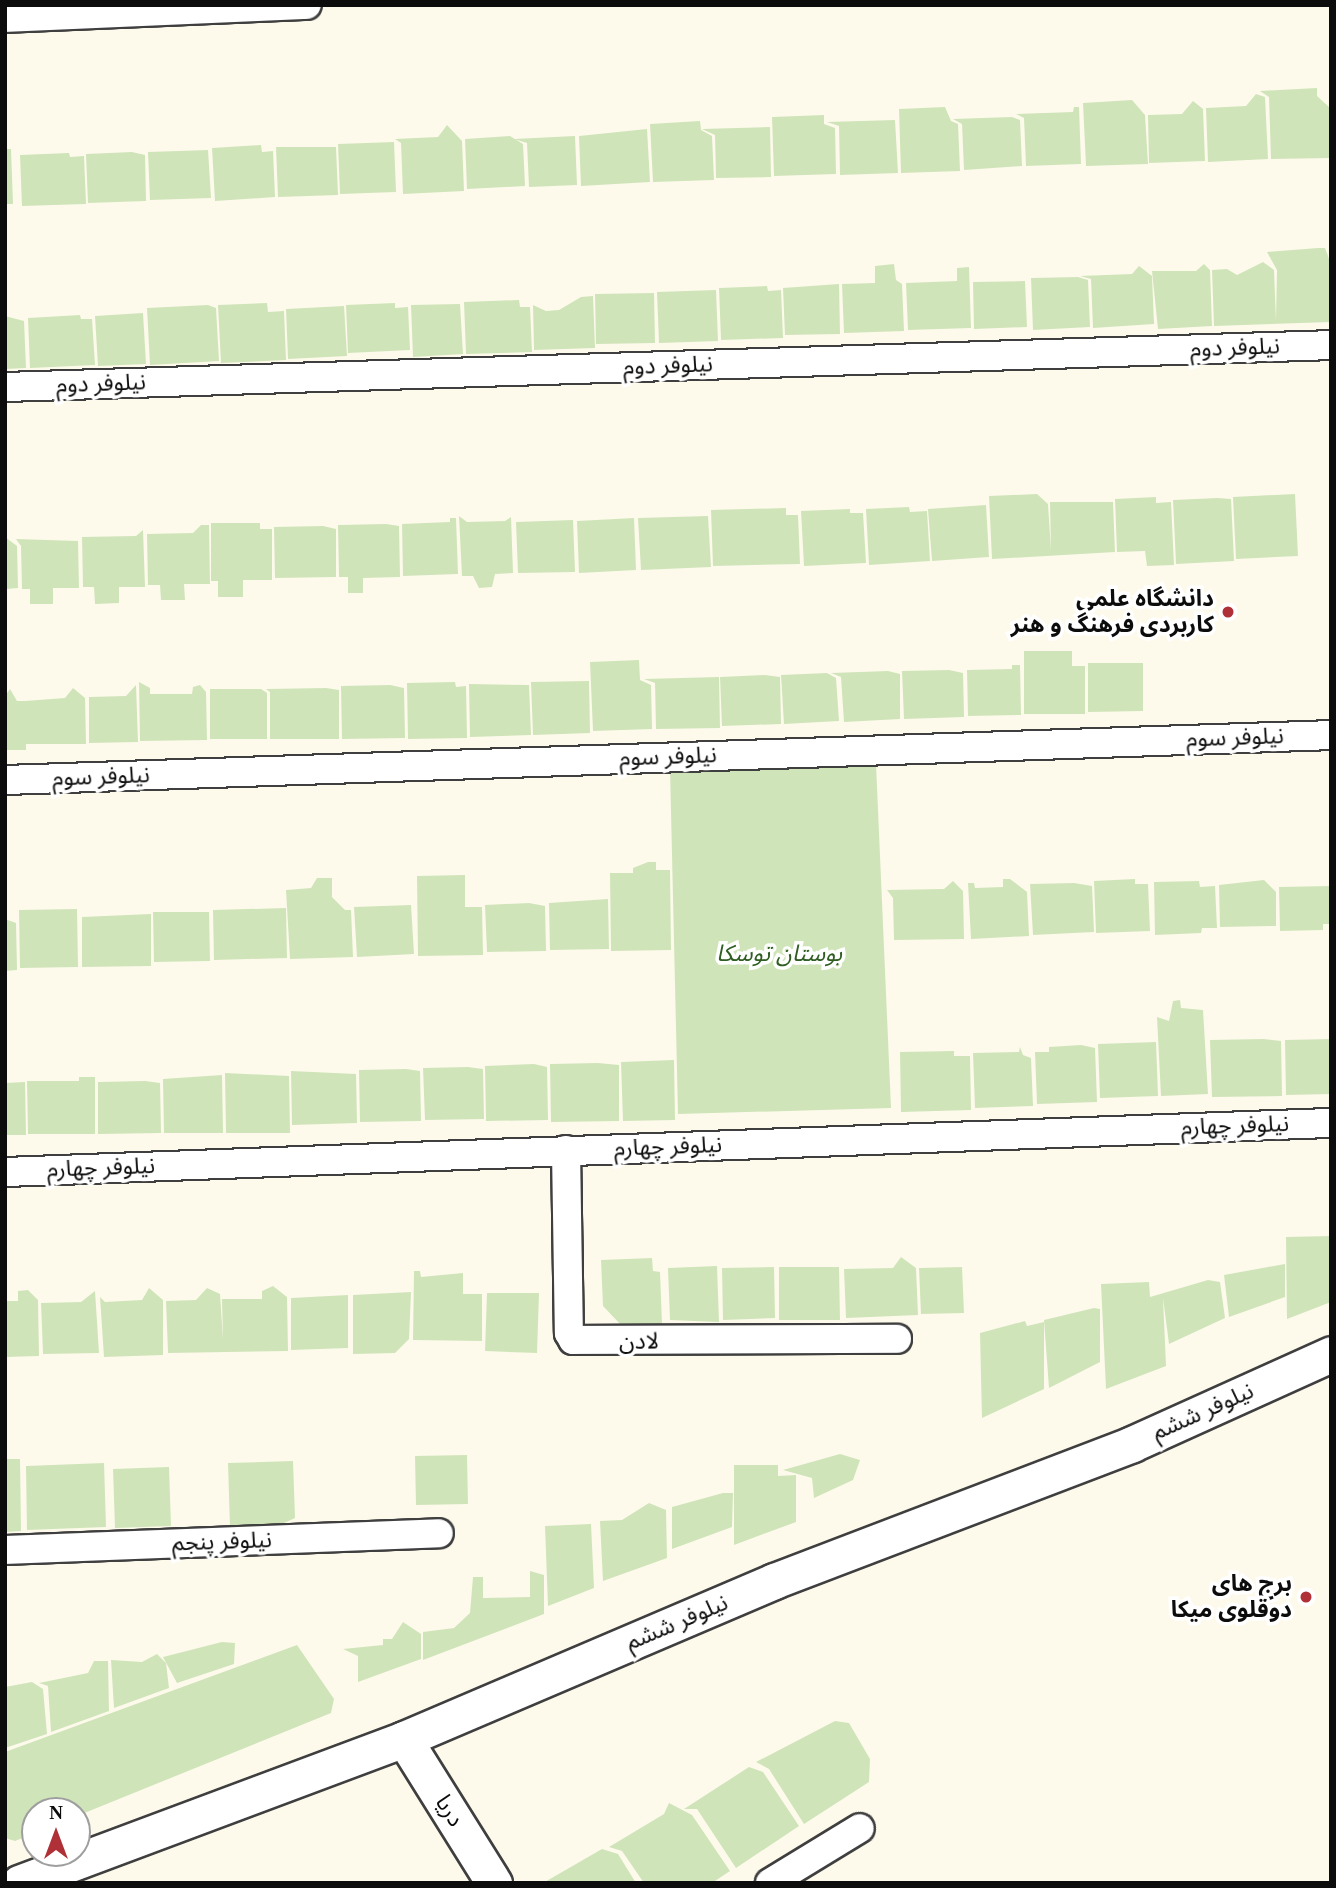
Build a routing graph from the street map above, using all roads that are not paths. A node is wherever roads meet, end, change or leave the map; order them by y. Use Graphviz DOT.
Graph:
graph roads {
  1 [pos="307,5"];
  2 [pos="5,18"];
  3 [pos="1331,345"];
  4 [pos="5,387"];
  5 [pos="1331,735"];
  6 [pos="5,780"];
  7 [pos="1331,1123"];
  8 [pos="566,1150"];
  9 [pos="5,1172"];
  10 [pos="897,1339"];
  11 [pos="1331,1354"];
  12 [pos="439,1533"];
  13 [pos="5,1550"];
  14 [pos="404,1739"];
  15 [pos="860,1828"];
  16 [pos="485,1880"];
  17 [pos="19,1883"];
  18 [pos="770,1883"];
  1 -- 2 [label="street"];
  3 -- 4 [label="street, نیلوفر دوم"];
  5 -- 6 [label="street, نیلوفر سوم"];
  7 -- 8 [label="street, نیلوفر چهارم"];
  8 -- 9 [label="street, نیلوفر چهارم"];
  8 -- 10 [label="street, لادن"];
  11 -- 14 [label="street, نیلوفر ششم"];
  12 -- 13 [label="street, نیلوفر پنجم"];
  14 -- 16 [label="street, دریا"];
  14 -- 17 [label="street, نیلوفر ششم"];
  15 -- 18 [label="street"];
}
